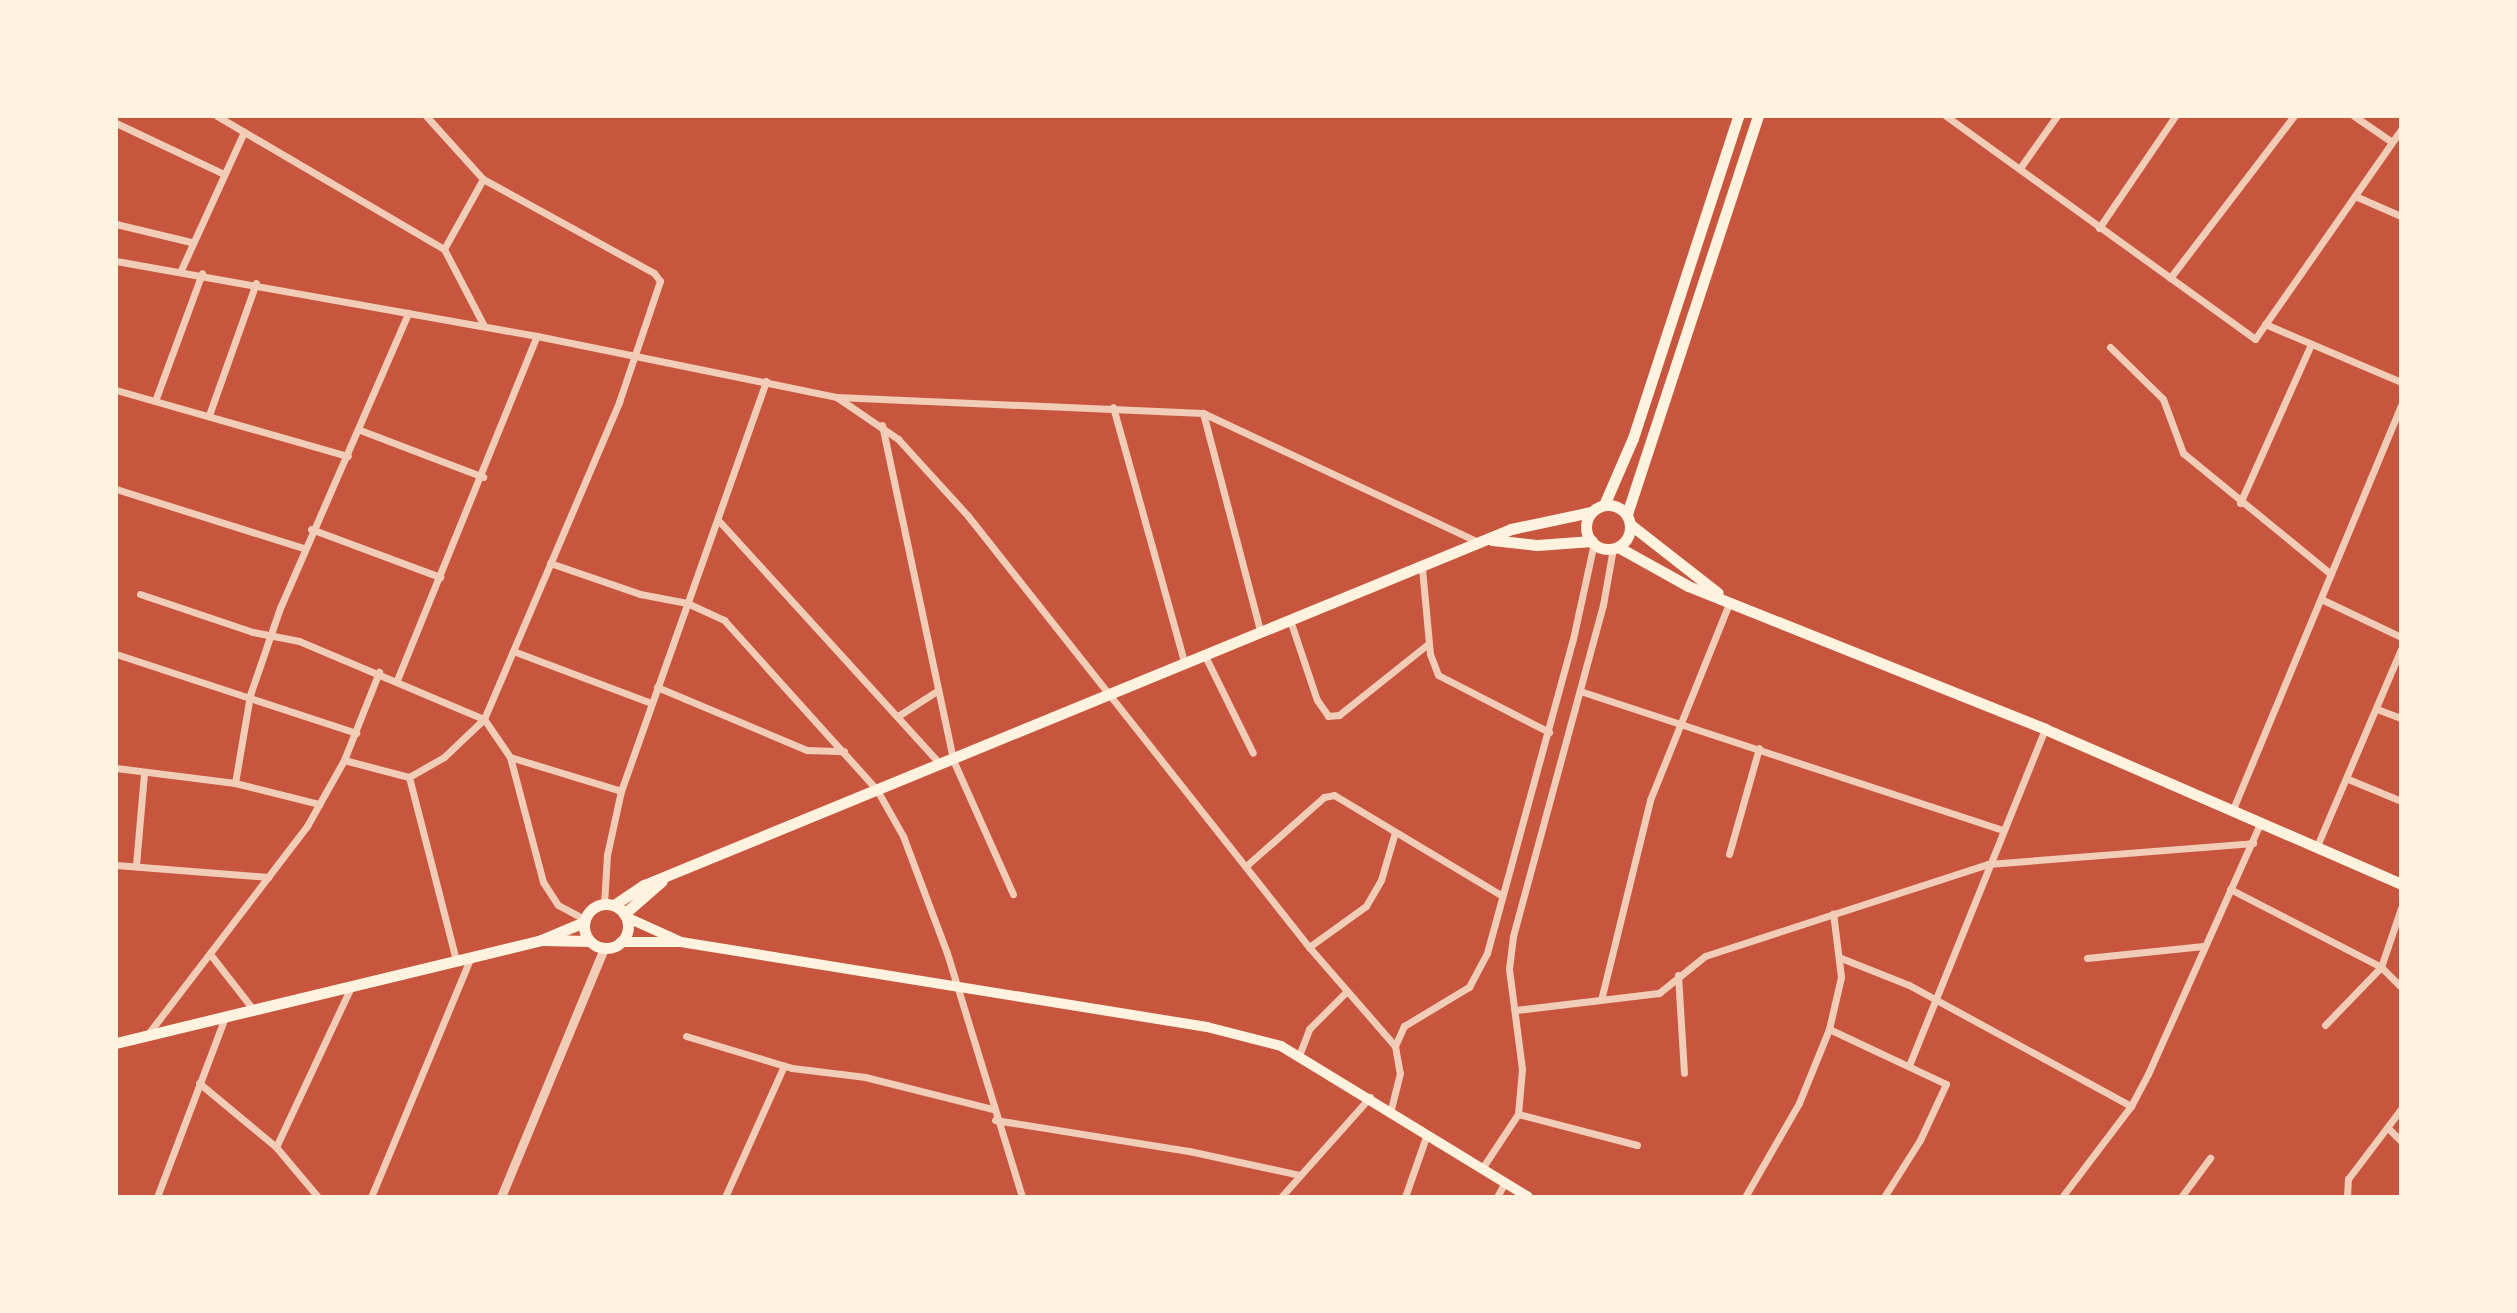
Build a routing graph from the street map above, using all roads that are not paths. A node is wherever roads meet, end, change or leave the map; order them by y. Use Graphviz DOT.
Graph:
graph roads {
  1 [pos="217,116"];
  2 [pos="426,116"];
  3 [pos="1738,116"];
  4 [pos="1758,116"];
  5 [pos="1946,116"];
  6 [pos="2057,116"];
  7 [pos="2175,116"];
  8 [pos="2294,116"];
  9 [pos="2354,116"];
  10 [pos="232,120"];
  11 [pos="116,123"];
  12 [pos="2401,130"];
  13 [pos="244,132"];
  14 [pos="2392,142"];
  15 [pos="2020,168"];
  16 [pos="224,174"];
  17 [pos="483,179"];
  18 [pos="2355,196"];
  19 [pos="2401,216"];
  20 [pos="116,224"];
  21 [pos="2099,228"];
  22 [pos="191,242"];
  23 [pos="444,249"];
  24 [pos="116,261"];
  25 [pos="181,270"];
  26 [pos="202,273"];
  27 [pos="2170,278"];
  28 [pos="256,283"];
  29 [pos="408,313"];
  30 [pos="2265,324"];
  31 [pos="484,326"];
  32 [pos="537,336"];
  33 [pos="2311,344"];
  34 [pos="2110,347"];
  35 [pos="635,355"];
  36 [pos="766,381"];
  37 [pos="2401,382"];
  38 [pos="116,390"];
  39 [pos="836,397"];
  40 [pos="155,401"];
  41 [pos="2401,405"];
  42 [pos="1113,407"];
  43 [pos="1203,413"];
  44 [pos="209,415"];
  45 [pos="882,425"];
  46 [pos="360,430"];
  47 [pos="348,456"];
  48 [pos="483,477"];
  49 [pos="116,489"];
  50 [pos="2240,503"];
  51 [pos="1604,505"];
  52 [pos="1591,512"];
  53 [pos="1629,520"];
  54 [pos="719,521"];
  55 [pos="311,529"];
  56 [pos="1487,542"];
  57 [pos="1593,542"];
  58 [pos="303,548"];
  59 [pos="1615,548"];
  60 [pos="550,563"];
  61 [pos="1422,568"];
  62 [pos="2331,574"];
  63 [pos="440,577"];
  64 [pos="140,594"];
  65 [pos="2321,599"];
  66 [pos="1727,600"];
  67 [pos="687,603"];
  68 [pos="1290,620"];
  69 [pos="1260,631"];
  70 [pos="271,635"];
  71 [pos="2401,637"];
  72 [pos="1428,644"];
  73 [pos="2401,649"];
  74 [pos="513,651"];
  75 [pos="116,654"];
  76 [pos="1204,654"];
  77 [pos="1184,662"];
  78 [pos="379,672"];
  79 [pos="397,680"];
  80 [pos="657,687"];
  81 [pos="937,691"];
  82 [pos="1580,691"];
  83 [pos="1110,694"];
  84 [pos="250,695"];
  85 [pos="651,703"];
  86 [pos="2377,709"];
  87 [pos="898,716"];
  88 [pos="2401,718"];
  89 [pos="484,719"];
  90 [pos="1680,722"];
  91 [pos="2045,729"];
  92 [pos="1549,732"];
  93 [pos="356,733"];
  94 [pos="1759,748"];
  95 [pos="844,751"];
  96 [pos="1253,753"];
  97 [pos="510,757"];
  98 [pos="344,760"];
  99 [pos="953,760"];
  100 [pos="941,766"];
  101 [pos="116,768"];
  102 [pos="144,774"];
  103 [pos="409,777"];
  104 [pos="2348,779"];
  105 [pos="235,783"];
  106 [pos="877,790"];
  107 [pos="621,791"];
  108 [pos="2401,801"];
  109 [pos="319,804"];
  110 [pos="2233,809"];
  111 [pos="2261,821"];
  112 [pos="2003,830"];
  113 [pos="1395,832"];
  114 [pos="2253,843"];
  115 [pos="2317,846"];
  116 [pos="1729,854"];
  117 [pos="1988,864"];
  118 [pos="116,865"];
  119 [pos="136,865"];
  120 [pos="1246,866"];
  121 [pos="269,877"];
  122 [pos="662,881"];
  123 [pos="2401,884"];
  124 [pos="2230,889"];
  125 [pos="1013,894"];
  126 [pos="1501,895"];
  127 [pos="609,904"];
  128 [pos="2401,908"];
  129 [pos="1833,913"];
  130 [pos="625,916"];
  131 [pos="584,921"];
  132 [pos="541,940"];
  133 [pos="589,941"];
  134 [pos="621,942"];
  135 [pos="681,942"];
  136 [pos="2203,946"];
  137 [pos="1309,947"];
  138 [pos="604,948"];
  139 [pos="210,954"];
  140 [pos="471,957"];
  141 [pos="1841,958"];
  142 [pos="2087,958"];
  143 [pos="456,960"];
  144 [pos="2381,967"];
  145 [pos="1678,975"];
  146 [pos="351,985"];
  147 [pos="2401,987"];
  148 [pos="958,990"];
  149 [pos="1346,992"];
  150 [pos="1601,1000"];
  151 [pos="1934,1001"];
  152 [pos="252,1008"];
  153 [pos="1516,1010"];
  154 [pos="226,1015"];
  155 [pos="2325,1025"];
  156 [pos="1829,1029"];
  157 [pos="148,1034"];
  158 [pos="686,1036"];
  159 [pos="116,1043"];
  160 [pos="1395,1046"];
  161 [pos="1300,1053"];
  162 [pos="1910,1063"];
  163 [pos="784,1066"];
  164 [pos="1684,1073"];
  165 [pos="199,1083"];
  166 [pos="1370,1096"];
  167 [pos="2131,1106"];
  168 [pos="992,1109"];
  169 [pos="2401,1109"];
  170 [pos="1391,1110"];
  171 [pos="1518,1114"];
  172 [pos="995,1120"];
  173 [pos="2388,1128"];
  174 [pos="1427,1134"];
  175 [pos="2401,1141"];
  176 [pos="1637,1145"];
  177 [pos="276,1147"];
  178 [pos="2210,1158"];
  179 [pos="1483,1167"];
  180 [pos="1300,1175"];
  181 [pos="1505,1182"];
  182 [pos="157,1197"];
  183 [pos="318,1197"];
  184 [pos="371,1197"];
  185 [pos="501,1197"];
  186 [pos="725,1197"];
  187 [pos="1022,1197"];
  188 [pos="1281,1197"];
  189 [pos="1405,1197"];
  190 [pos="1497,1197"];
  191 [pos="1528,1197"];
  192 [pos="1745,1197"];
  193 [pos="1884,1197"];
  194 [pos="2062,1197"];
  195 [pos="2181,1197"];
  196 [pos="2347,1197"];
  1 -- 10 [label="street"];
  2 -- 17 [label="street"];
  3 -- 51 [label="main road"];
  4 -- 53 [label="main road"];
  5 -- 15 [label="street"];
  6 -- 15 [label="street"];
  7 -- 21 [label="street"];
  8 -- 27 [label="street"];
  9 -- 14 [label="street"];
  10 -- 13 [label="street"];
  11 -- 16 [label="street"];
  12 -- 14 [label="street"];
  13 -- 16 [label="street"];
  13 -- 23 [label="street"];
  14 -- 18 [label="street"];
  15 -- 21 [label="street"];
  16 -- 22 [label="street"];
  17 -- 23 [label="street"];
  17 -- 35 [label="street"];
  18 -- 19 [label="street"];
  18 -- 30 [label="street"];
  20 -- 22 [label="street"];
  21 -- 27 [label="street"];
  22 -- 25 [label="street"];
  23 -- 31 [label="street"];
  24 -- 25 [label="street"];
  25 -- 26 [label="street"];
  26 -- 28 [label="street"];
  26 -- 40 [label="street"];
  27 -- 30 [label="street"];
  28 -- 29 [label="street"];
  28 -- 44 [label="street"];
  29 -- 31 [label="street"];
  29 -- 46 [label="street"];
  30 -- 33 [label="street"];
  31 -- 32 [label="street"];
  32 -- 35 [label="street"];
  32 -- 48 [label="street"];
  33 -- 37 [label="street"];
  33 -- 50 [label="street"];
  34 -- 50 [label="street"];
  35 -- 36 [label="street"];
  35 -- 60 [label="street"];
  36 -- 39 [label="street"];
  36 -- 54 [label="street"];
  38 -- 40 [label="street"];
  39 -- 42 [label="street"];
  39 -- 45 [label="street"];
  40 -- 44 [label="street"];
  41 -- 62 [label="street"];
  42 -- 43 [label="street"];
  42 -- 77 [label="street"];
  43 -- 56 [label="street"];
  43 -- 69 [label="street"];
  44 -- 47 [label="street"];
  45 -- 81 [label="street"];
  45 -- 83 [label="street"];
  46 -- 47 [label="street"];
  46 -- 48 [label="street"];
  47 -- 55 [label="street"];
  48 -- 63 [label="street"];
  49 -- 58 [label="street"];
  50 -- 62 [label="street"];
  51 -- 52 [label="main road"];
  51 -- 53 [label="main road"];
  52 -- 56 [label="main road"];
  52 -- 57 [label="main road"];
  53 -- 59 [label="main road"];
  53 -- 66 [label="main road"];
  54 -- 67 [label="street"];
  54 -- 87 [label="street"];
  55 -- 58 [label="street"];
  55 -- 63 [label="street"];
  56 -- 57 [label="main road"];
  56 -- 61 [label="main road"];
  57 -- 59 [label="main road"];
  57 -- 92 [label="street"];
  58 -- 70 [label="street"];
  59 -- 66 [label="main road"];
  59 -- 82 [label="street"];
  60 -- 67 [label="street"];
  60 -- 74 [label="street"];
  61 -- 68 [label="main road"];
  61 -- 72 [label="street"];
  62 -- 65 [label="street"];
  63 -- 79 [label="street"];
  64 -- 70 [label="street"];
  65 -- 71 [label="street"];
  65 -- 110 [label="street"];
  66 -- 90 [label="street"];
  66 -- 91 [label="main road"];
  67 -- 80 [label="street"];
  67 -- 95 [label="street"];
  68 -- 69 [label="main road"];
  68 -- 72 [label="street"];
  69 -- 76 [label="main road"];
  70 -- 78 [label="street"];
  70 -- 84 [label="street"];
  72 -- 92 [label="street"];
  73 -- 86 [label="street"];
  74 -- 85 [label="street"];
  74 -- 89 [label="street"];
  75 -- 84 [label="street"];
  76 -- 77 [label="main road"];
  76 -- 96 [label="street"];
  77 -- 83 [label="main road"];
  78 -- 79 [label="street"];
  78 -- 93 [label="street"];
  79 -- 89 [label="street"];
  80 -- 85 [label="street"];
  80 -- 95 [label="street"];
  81 -- 87 [label="street"];
  81 -- 99 [label="street"];
  82 -- 90 [label="street"];
  82 -- 153 [label="street"];
  83 -- 99 [label="main road"];
  83 -- 120 [label="street"];
  84 -- 93 [label="street"];
  84 -- 105 [label="street"];
  85 -- 107 [label="street"];
  86 -- 88 [label="street"];
  86 -- 104 [label="street"];
  87 -- 100 [label="street"];
  89 -- 97 [label="street"];
  89 -- 103 [label="street"];
  90 -- 94 [label="street"];
  90 -- 150 [label="street"];
  91 -- 110 [label="main road"];
  91 -- 112 [label="street"];
  92 -- 126 [label="street"];
  93 -- 98 [label="street"];
  94 -- 112 [label="street"];
  94 -- 116 [label="street"];
  95 -- 106 [label="street"];
  97 -- 107 [label="street"];
  97 -- 131 [label="street"];
  98 -- 103 [label="street"];
  98 -- 109 [label="street"];
  99 -- 100 [label="main road"];
  99 -- 125 [label="street"];
  100 -- 106 [label="main road"];
  101 -- 102 [label="street"];
  102 -- 105 [label="street"];
  102 -- 119 [label="street"];
  103 -- 143 [label="street"];
  104 -- 108 [label="street"];
  104 -- 115 [label="street"];
  105 -- 109 [label="street"];
  106 -- 122 [label="main road"];
  106 -- 148 [label="street"];
  107 -- 127 [label="street"];
  109 -- 121 [label="street"];
  110 -- 111 [label="main road"];
  111 -- 114 [label="street"];
  111 -- 115 [label="main road"];
  112 -- 117 [label="street"];
  113 -- 120 [label="street"];
  113 -- 126 [label="street"];
  113 -- 137 [label="street"];
  114 -- 117 [label="street"];
  114 -- 124 [label="street"];
  115 -- 123 [label="main road"];
  117 -- 129 [label="street"];
  117 -- 151 [label="street"];
  118 -- 119 [label="street"];
  119 -- 121 [label="street"];
  120 -- 137 [label="street"];
  121 -- 139 [label="street"];
  122 -- 127 [label="main road"];
  122 -- 130 [label="main road"];
  124 -- 136 [label="street"];
  124 -- 144 [label="street"];
  126 -- 160 [label="street"];
  127 -- 130 [label="main road"];
  127 -- 131 [label="main road"];
  128 -- 144 [label="street"];
  129 -- 141 [label="street"];
  129 -- 145 [label="street"];
  130 -- 134 [label="main road"];
  130 -- 135 [label="main road"];
  131 -- 132 [label="main road"];
  131 -- 133 [label="main road"];
  132 -- 133 [label="main road"];
  132 -- 140 [label="main road"];
  133 -- 138 [label="main road"];
  134 -- 135 [label="main road"];
  134 -- 138 [label="main road"];
  135 -- 148 [label="main road"];
  136 -- 142 [label="street"];
  136 -- 167 [label="street"];
  137 -- 149 [label="street"];
  138 -- 185 [label="street"];
  139 -- 152 [label="street"];
  139 -- 157 [label="street"];
  140 -- 143 [label="main road"];
  140 -- 184 [label="street"];
  141 -- 151 [label="street"];
  141 -- 156 [label="street"];
  143 -- 146 [label="main road"];
  144 -- 147 [label="street"];
  144 -- 155 [label="street"];
  145 -- 150 [label="street"];
  145 -- 164 [label="street"];
  146 -- 152 [label="main road"];
  146 -- 177 [label="street"];
  148 -- 161 [label="main road"];
  148 -- 168 [label="street"];
  149 -- 160 [label="street"];
  149 -- 161 [label="street"];
  150 -- 153 [label="street"];
  151 -- 162 [label="street"];
  151 -- 167 [label="street"];
  152 -- 154 [label="main road"];
  153 -- 171 [label="street"];
  154 -- 157 [label="main road"];
  154 -- 165 [label="street"];
  156 -- 162 [label="street"];
  156 -- 192 [label="street"];
  157 -- 159 [label="main road"];
  158 -- 163 [label="street"];
  160 -- 170 [label="street"];
  161 -- 166 [label="main road"];
  162 -- 193 [label="street"];
  163 -- 168 [label="street"];
  163 -- 186 [label="street"];
  165 -- 177 [label="street"];
  165 -- 182 [label="street"];
  166 -- 170 [label="main road"];
  166 -- 180 [label="street"];
  167 -- 194 [label="street"];
  168 -- 172 [label="street"];
  169 -- 173 [label="street"];
  170 -- 174 [label="main road"];
  171 -- 176 [label="street"];
  171 -- 179 [label="street"];
  172 -- 180 [label="street"];
  172 -- 187 [label="street"];
  173 -- 175 [label="street"];
  173 -- 196 [label="street"];
  174 -- 179 [label="main road"];
  174 -- 189 [label="street"];
  177 -- 183 [label="street"];
  178 -- 195 [label="street"];
  179 -- 181 [label="main road"];
  180 -- 188 [label="street"];
  181 -- 190 [label="street"];
  181 -- 191 [label="main road"];
}
